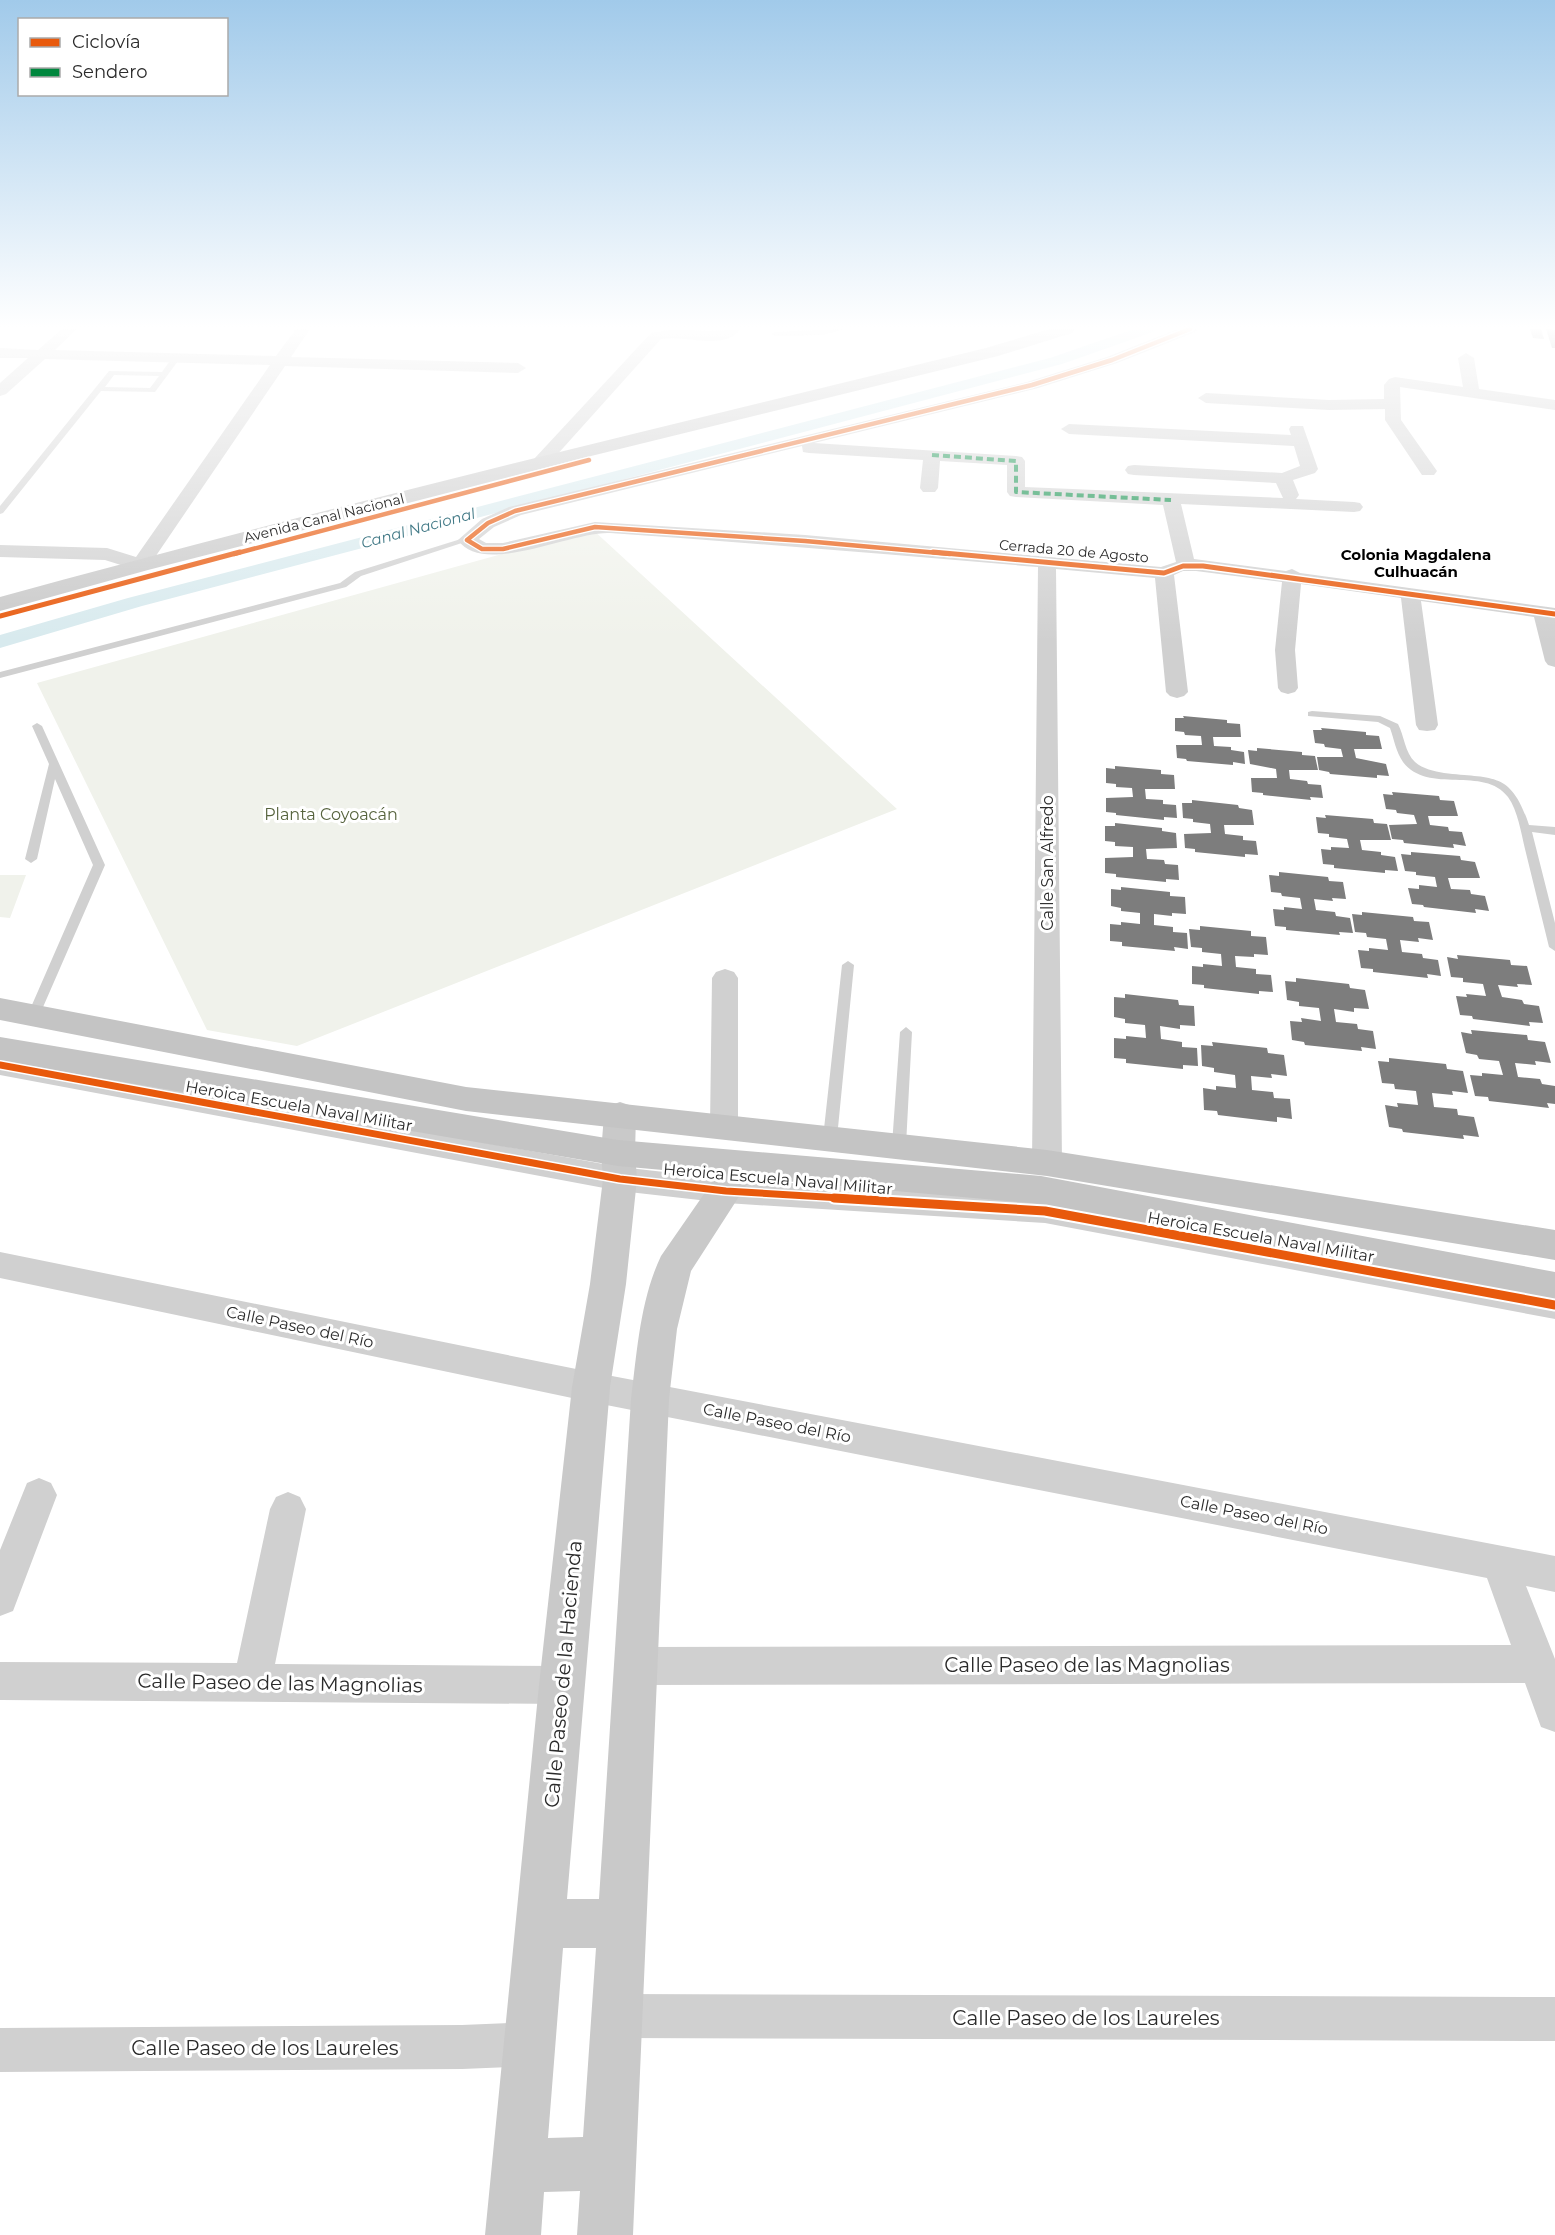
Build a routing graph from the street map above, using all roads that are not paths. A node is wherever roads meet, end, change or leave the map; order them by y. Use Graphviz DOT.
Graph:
graph roads {
  1 [pos="62,433"];
  2 [pos="230,433"];
  3 [pos="567,433"];
  4 [pos="661,433"];
  5 [pos="831,433"];
  6 [pos="1234,433"];
  7 [pos="1401,433"];
  8 [pos="779,446"];
  9 [pos="932,455"];
  10 [pos="540,463"];
  11 [pos="1134,470"];
  12 [pos="1428,471"];
  13 [pos="1283,478"];
  14 [pos="929,489"];
  15 [pos="1179,498"];
  16 [pos="1293,502"];
  17 [pos="1354,507"];
  18 [pos="0,511"];
  19 [pos="467,540"];
  20 [pos="0,551"];
  21 [pos="1047,562"];
  22 [pos="140,565"];
  23 [pos="1186,565"];
  24 [pos="1164,573"];
  25 [pos="1292,575"];
  26 [pos="1410,594"];
  27 [pos="0,604"];
  28 [pos="1549,613"];
  29 [pos="1555,661"];
  30 [pos="0,675"];
  31 [pos="1288,688"];
  32 [pos="1177,692"];
  33 [pos="1312,714"];
  34 [pos="1427,725"];
  35 [pos="37,726"];
  36 [pos="54,763"];
  37 [pos="1525,828"];
  38 [pos="1555,831"];
  39 [pos="31,859"];
  40 [pos="1555,947"];
  41 [pos="848,965"];
  42 [pos="725,978"];
  43 [pos="0,1009"];
  44 [pos="34,1014"];
  45 [pos="906,1032"];
  46 [pos="0,1049"];
  47 [pos="0,1065"];
  48 [pos="724,1126"];
  49 [pos="830,1138"];
  50 [pos="899,1145"];
  51 [pos="620,1149"];
  52 [pos="1047,1163"];
  53 [pos="735,1178"];
  54 [pos="1555,1245"];
  55 [pos="0,1265"];
  56 [pos="1555,1287"];
  57 [pos="1555,1305"];
  58 [pos="591,1387"];
  59 [pos="650,1399"];
  60 [pos="39,1495"];
  61 [pos="288,1509"];
  62 [pos="1499,1562"];
  63 [pos="1555,1574"];
  64 [pos="0,1598"];
  65 [pos="1538,1664"];
  66 [pos="636,1666"];
  67 [pos="0,1681"];
  68 [pos="252,1682"];
  69 [pos="561,1685"];
  70 [pos="1555,1713"];
  71 [pos="621,1923"];
  72 [pos="541,1924"];
  73 [pos="617,2016"];
  74 [pos="1555,2019"];
  75 [pos="530,2044"];
  76 [pos="0,2050"];
  77 [pos="609,2164"];
  78 [pos="519,2165"];
  79 [pos="513,2235"];
  80 [pos="605,2235"];
  1 -- 18 [label="lane"];
  2 -- 22 [label="street"];
  3 -- 10 [label="street"];
  4 -- 10 [label="street, Avenida Canal Nacional"];
  5 -- 8 [label="street"];
  6 -- 13 [label="street"];
  7 -- 12 [label="street"];
  8 -- 9 [label="street"];
  8 -- 19 [label="street"];
  9 -- 14 [label="street"];
  9 -- 15 [label="street"];
  10 -- 22 [label="street, Avenida Canal Nacional"];
  11 -- 13 [label="street"];
  13 -- 16 [label="street"];
  15 -- 16 [label="street"];
  15 -- 23 [label="street"];
  16 -- 17 [label="street"];
  19 -- 21 [label="street, Cerrada 20 de Agosto"];
  19 -- 30 [label="lane"];
  20 -- 22 [label="street"];
  21 -- 24 [label="street, Cerrada 20 de Agosto"];
  21 -- 52 [label="street, Calle San Alfredo"];
  22 -- 27 [label="street, Avenida Canal Nacional"];
  23 -- 24 [label="street, Cerrada 20 de Agosto"];
  23 -- 25 [label="street, Cerrada 20 de Agosto"];
  24 -- 32 [label="street"];
  25 -- 26 [label="street, Cerrada 20 de Agosto"];
  25 -- 31 [label="street"];
  26 -- 28 [label="street, Cerrada 20 de Agosto"];
  26 -- 34 [label="street"];
  28 -- 29 [label="street"];
  33 -- 37 [label="lane"];
  35 -- 36 [label="lane"];
  36 -- 39 [label="lane"];
  36 -- 44 [label="lane"];
  37 -- 38 [label="lane"];
  37 -- 40 [label="lane"];
  41 -- 49 [label="lane"];
  42 -- 48 [label="street"];
  43 -- 44 [label="main road, Heroica Escuela Naval Militar"];
  44 -- 51 [label="main road, Heroica Escuela Naval Militar"];
  45 -- 50 [label="lane"];
  46 -- 51 [label="main road, Heroica Escuela Naval Militar"];
  47 -- 51 [label="street, Heroica Escuela Naval Militar"];
  48 -- 49 [label="main road, Heroica Escuela Naval Militar"];
  48 -- 51 [label="main road, Heroica Escuela Naval Militar"];
  49 -- 50 [label="main road, Heroica Escuela Naval Militar"];
  50 -- 52 [label="main road, Heroica Escuela Naval Militar"];
  51 -- 53 [label="main road, Heroica Escuela Naval Militar"];
  51 -- 58 [label="street, Calle Paseo de la Hacienda"];
  52 -- 54 [label="main road, Heroica Escuela Naval Militar"];
  53 -- 56 [label="main road, Heroica Escuela Naval Militar"];
  53 -- 57 [label="street, Heroica Escuela Naval Militar"];
  53 -- 59 [label="street"];
  55 -- 58 [label="street, Calle Paseo del Río"];
  58 -- 59 [label="street, Calle Paseo del Río"];
  58 -- 69 [label="street, Calle Paseo de la Hacienda"];
  59 -- 62 [label="street, Calle Paseo del Río"];
  59 -- 66 [label="street"];
  60 -- 64 [label="street"];
  61 -- 68 [label="street"];
  62 -- 63 [label="street, Calle Paseo del Río"];
  62 -- 65 [label="street"];
  65 -- 66 [label="street, Calle Paseo de las Magnolias"];
  65 -- 70 [label="street"];
  66 -- 71 [label="street"];
  67 -- 68 [label="street, Calle Paseo de las Magnolias"];
  68 -- 69 [label="street, Calle Paseo de las Magnolias"];
  69 -- 72 [label="street, Calle Paseo de la Hacienda"];
  71 -- 72 [label="street"];
  71 -- 73 [label="street"];
  72 -- 75 [label="street, Calle Paseo de la Hacienda"];
  73 -- 74 [label="street, Calle Paseo de los Laureles"];
  73 -- 77 [label="street"];
  75 -- 76 [label="street, Calle Paseo de los Laureles"];
  75 -- 78 [label="street, Calle Paseo de la Hacienda"];
  77 -- 78 [label="street"];
  77 -- 80 [label="street"];
  78 -- 79 [label="street, Calle Paseo de la Hacienda"];
}
